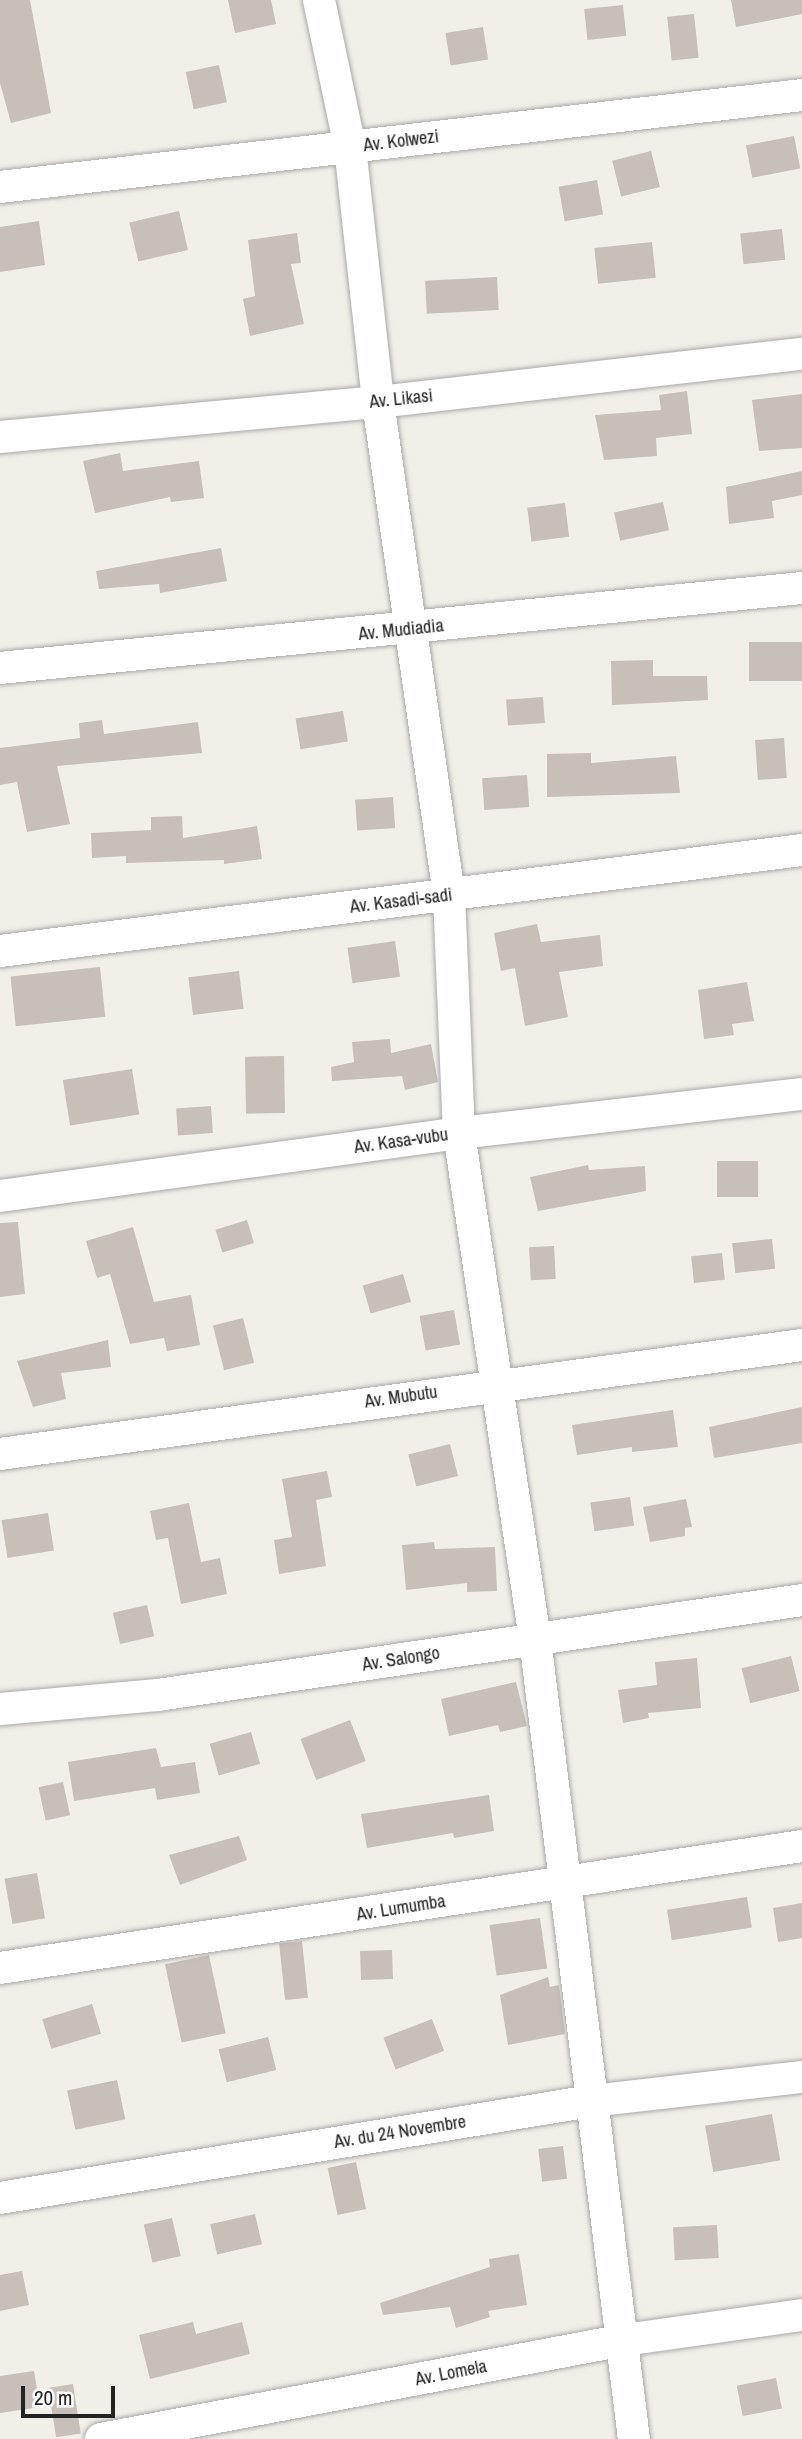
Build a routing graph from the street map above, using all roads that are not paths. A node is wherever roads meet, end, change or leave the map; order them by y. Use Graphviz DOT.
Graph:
graph roads {
  1 [pos="319,0"];
  2 [pos="802,95"];
  3 [pos="350,147"];
  4 [pos="0,187"];
  5 [pos="802,355"];
  6 [pos="378,402"];
  7 [pos="0,437"];
  8 [pos="802,588"];
  9 [pos="414,629"];
  10 [pos="0,668"];
  11 [pos="802,850"];
  12 [pos="449,895"];
  13 [pos="0,951"];
  14 [pos="802,1094"];
  15 [pos="459,1133"];
  16 [pos="0,1196"];
  17 [pos="802,1345"];
  18 [pos="498,1384"];
  19 [pos="0,1454"];
  20 [pos="802,1600"];
  21 [pos="535,1639"];
  22 [pos="0,1709"];
  23 [pos="802,1846"];
  24 [pos="566,1883"];
  25 [pos="0,1968"];
  26 [pos="802,2077"];
  27 [pos="591,2101"];
  28 [pos="0,2198"];
  29 [pos="802,2315"];
  30 [pos="624,2340"];
  31 [pos="101,2439"];
  32 [pos="634,2439"];
  1 -- 3 [label="street"];
  2 -- 3 [label="street, Av. Kolwezi"];
  3 -- 4 [label="street, Av. Kolwezi"];
  3 -- 6 [label="street"];
  5 -- 6 [label="street, Av. Likasi"];
  6 -- 7 [label="street, Av. Likasi"];
  6 -- 9 [label="street"];
  8 -- 9 [label="street, Av. Mudiadia"];
  9 -- 10 [label="street, Av. Mudiadia"];
  9 -- 12 [label="street"];
  11 -- 12 [label="street, Av. Kasadi-sadi"];
  12 -- 13 [label="street, Av. Kasadi-sadi"];
  12 -- 15 [label="street"];
  14 -- 15 [label="street, Av. Kasa-vubu"];
  15 -- 16 [label="street, Av. Kasa-vubu"];
  15 -- 18 [label="street"];
  17 -- 18 [label="street, Av. Mubutu"];
  18 -- 19 [label="street, Av. Mubutu"];
  18 -- 21 [label="street"];
  20 -- 21 [label="street, Av. Salongo"];
  21 -- 22 [label="street, Av. Salongo"];
  21 -- 24 [label="street"];
  23 -- 24 [label="street, Av. Lumumba"];
  24 -- 25 [label="street, Av. Lumumba"];
  24 -- 27 [label="street"];
  26 -- 27 [label="street, Av. du 24 Novembre"];
  27 -- 28 [label="street, Av. du 24 Novembre"];
  27 -- 30 [label="street"];
  29 -- 30 [label="street, Av. Lomela"];
  30 -- 31 [label="street, Av. Lomela"];
  30 -- 32 [label="street"];
}
